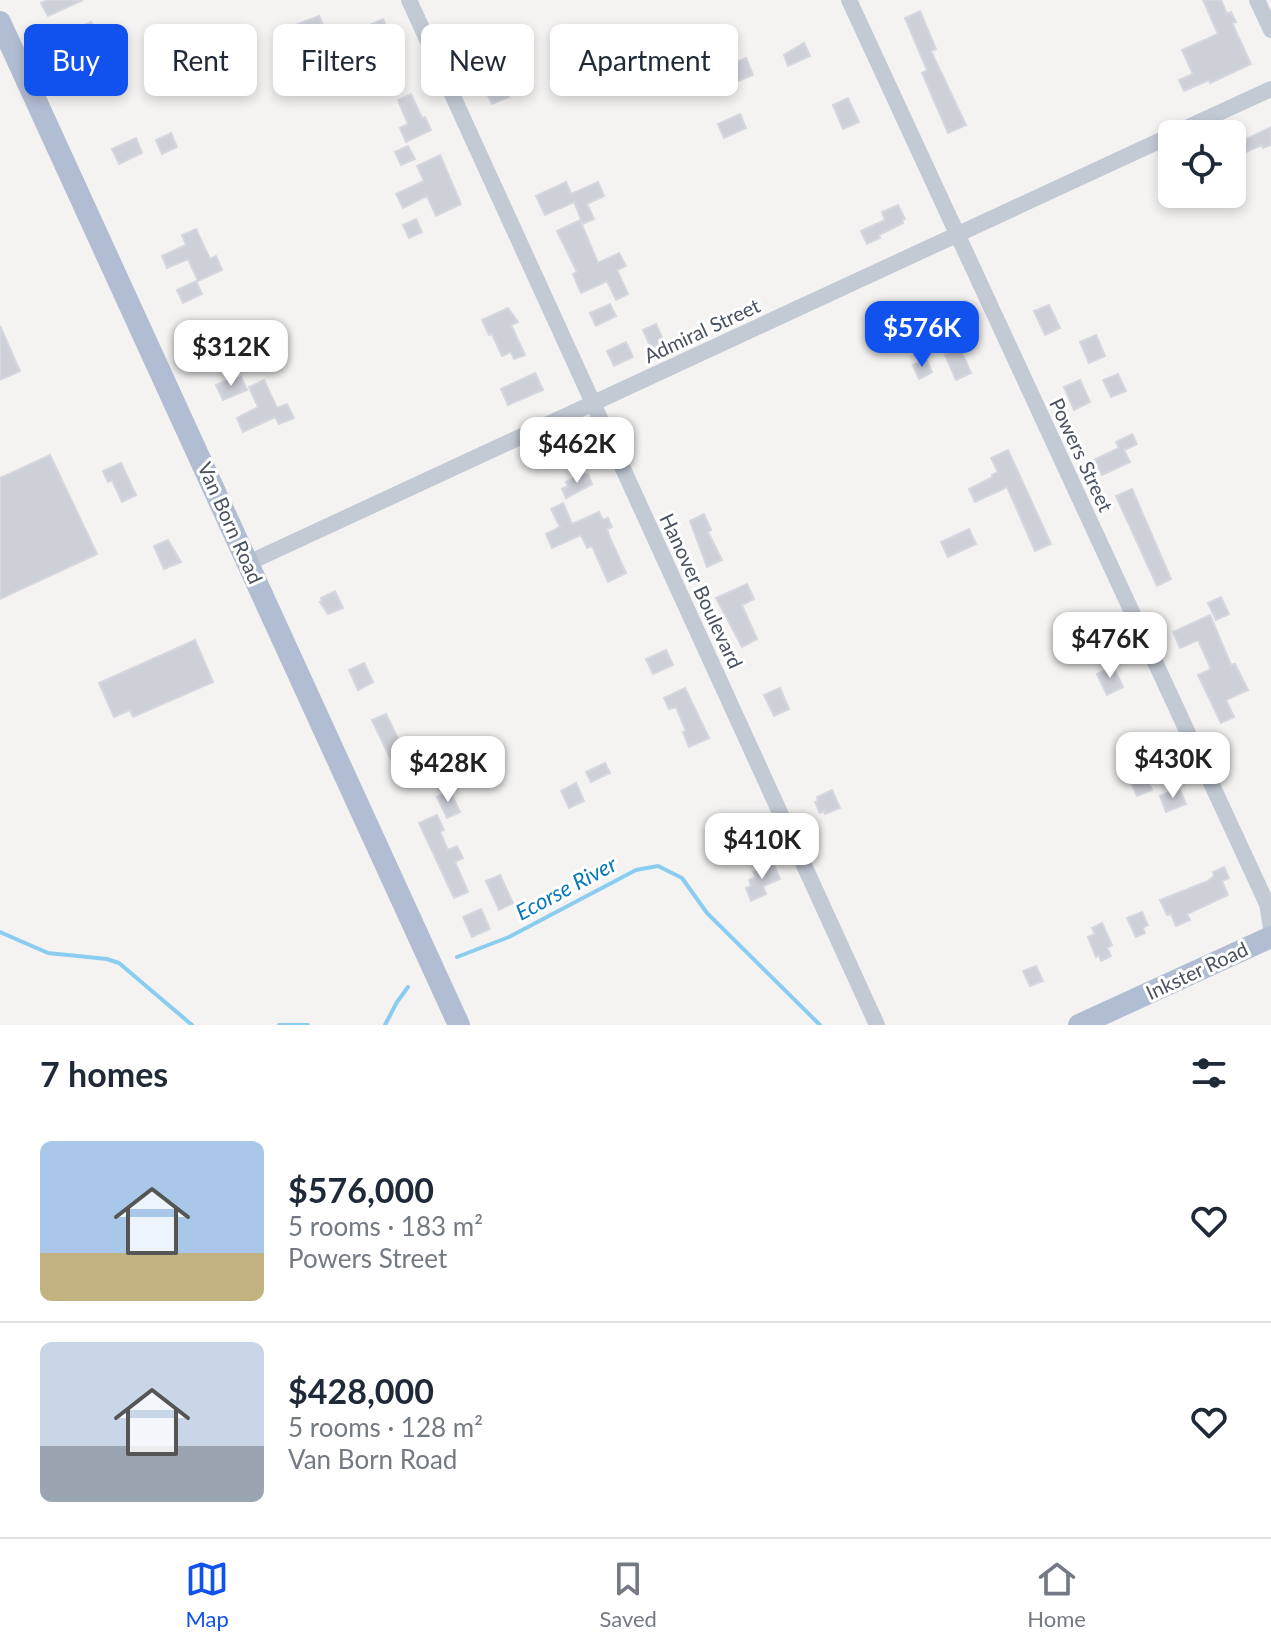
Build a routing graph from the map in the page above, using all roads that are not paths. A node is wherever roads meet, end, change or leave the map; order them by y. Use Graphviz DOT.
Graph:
graph roads {
  1 [pos="409,0"];
  2 [pos="849,0"];
  3 [pos="1257,0"];
  4 [pos="0,22"];
  5 [pos="1271,30"];
  6 [pos="6,52"];
  7 [pos="1271,89"];
  8 [pos="1203,120"];
  9 [pos="1158,141"];
  10 [pos="957,234"];
  11 [pos="594,403"];
  12 [pos="248,563"];
  13 [pos="1271,928"];
  14 [pos="1271,937"];
  15 [pos="459,1025"];
  16 [pos="877,1025"];
  17 [pos="1079,1025"];
  1 -- 11 [label="street, Hanover Boulevard"];
  2 -- 10 [label="street, Powers Street"];
  3 -- 5 [label="street"];
  4 -- 6 [label="main road, Van Born Road"];
  6 -- 12 [label="main road, Van Born Road"];
  7 -- 8 [label="street, Admiral Street"];
  9 -- 10 [label="street, Admiral Street"];
  10 -- 11 [label="street, Admiral Street"];
  10 -- 13 [label="street, Powers Street"];
  11 -- 12 [label="street, Admiral Street"];
  11 -- 16 [label="street, Hanover Boulevard"];
  12 -- 15 [label="main road, Van Born Road"];
  14 -- 17 [label="main road, Inkster Road"];
}
